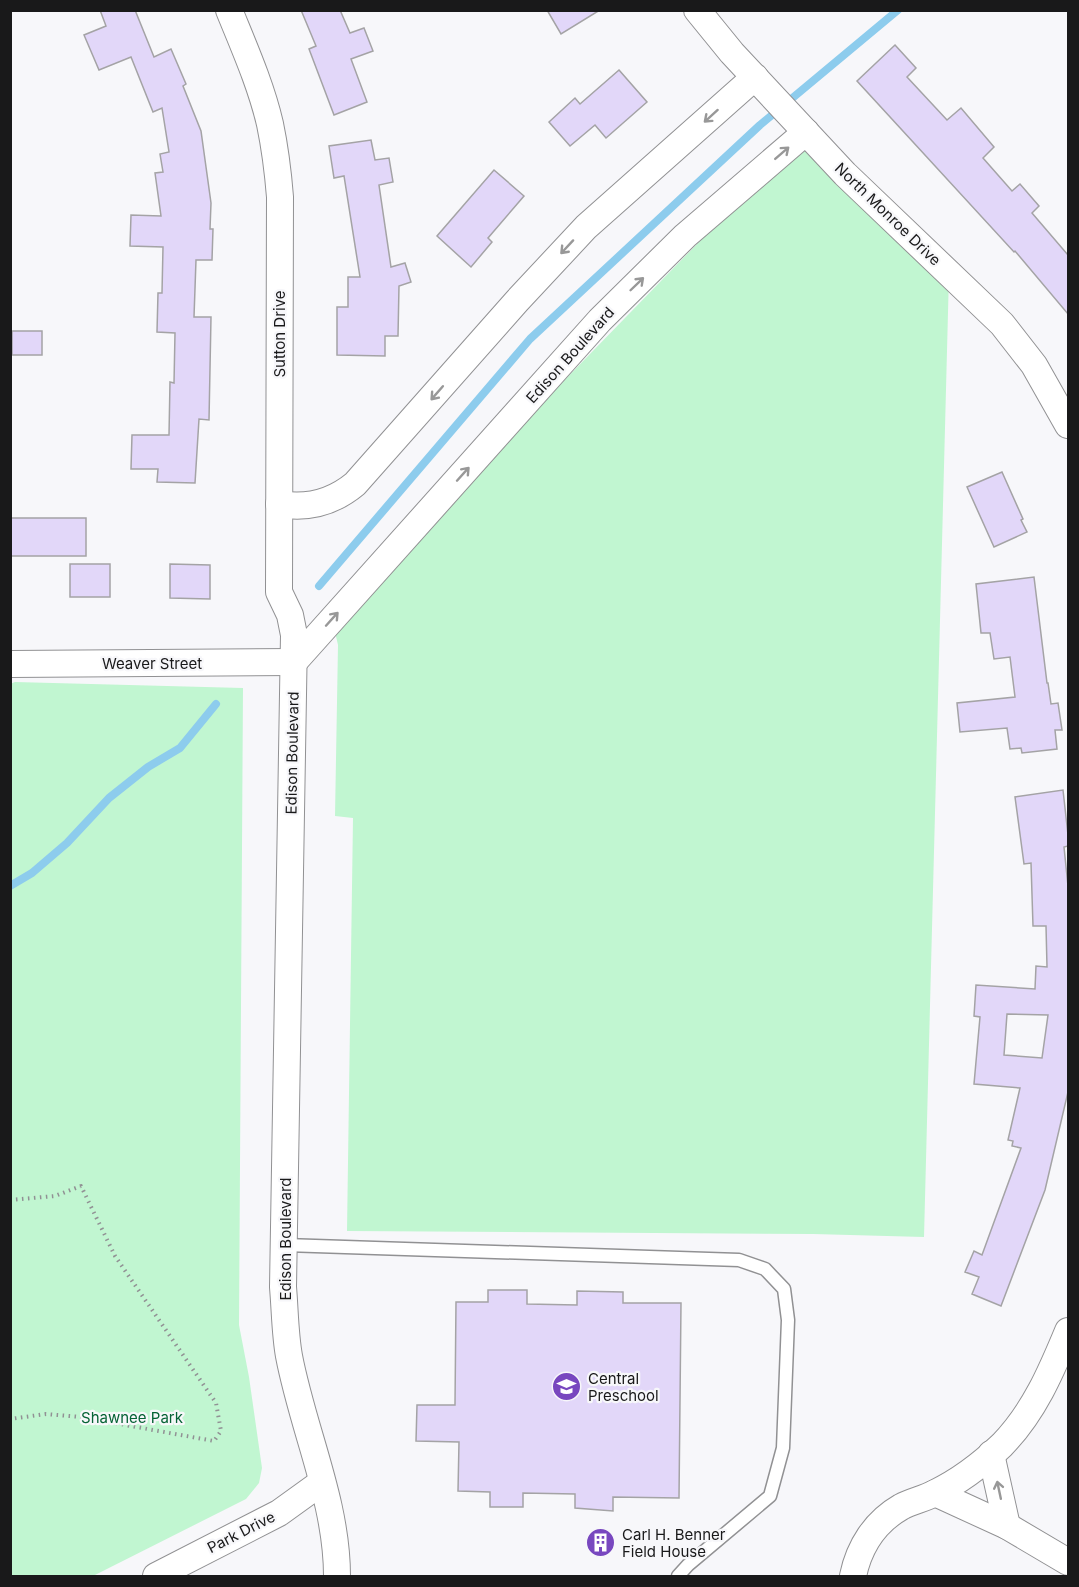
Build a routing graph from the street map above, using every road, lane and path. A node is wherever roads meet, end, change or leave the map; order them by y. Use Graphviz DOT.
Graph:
graph roads {
  1 [pos="229,10"];
  2 [pos="697,10"];
  3 [pos="758,81"];
  4 [pos="801,127"];
  5 [pos="1068,425"];
  6 [pos="279,504"];
  7 [pos="294,662"];
  8 [pos="10,664"];
  9 [pos="10,1200"];
  10 [pos="285,1245"];
  11 [pos="1068,1331"];
  12 [pos="10,1419"];
  13 [pos="991,1454"];
  14 [pos="322,1482"];
  15 [pos="935,1493"];
  16 [pos="1007,1527"];
  17 [pos="1068,1562"];
  18 [pos="855,1570"];
  19 [pos="156,1576"];
  20 [pos="337,1576"];
  21 [pos="678,1576"];
  1 -- 6 [label="street, Sutton Drive"];
  2 -- 3 [label="street, North Monroe Drive"];
  3 -- 4 [label="street, North Monroe Drive"];
  3 -- 6 [label="street, one-way"];
  4 -- 5 [label="street, North Monroe Drive"];
  7 -- 4 [label="street, Edison Boulevard, one-way"];
  6 -- 7 [label="street, Sutton Drive"];
  7 -- 8 [label="street, Weaver Street"];
  7 -- 10 [label="street, Edison Boulevard"];
  9 -- 12 [label="path"];
  10 -- 14 [label="street, Edison Boulevard"];
  10 -- 21 [label="lane"];
  11 -- 13 [label="street"];
  13 -- 15 [label="street"];
  16 -- 13 [label="street, one-way"];
  14 -- 19 [label="street, Park Drive"];
  14 -- 20 [label="street, Edison Boulevard"];
  15 -- 16 [label="street"];
  15 -- 18 [label="street"];
  16 -- 17 [label="street"];
}
